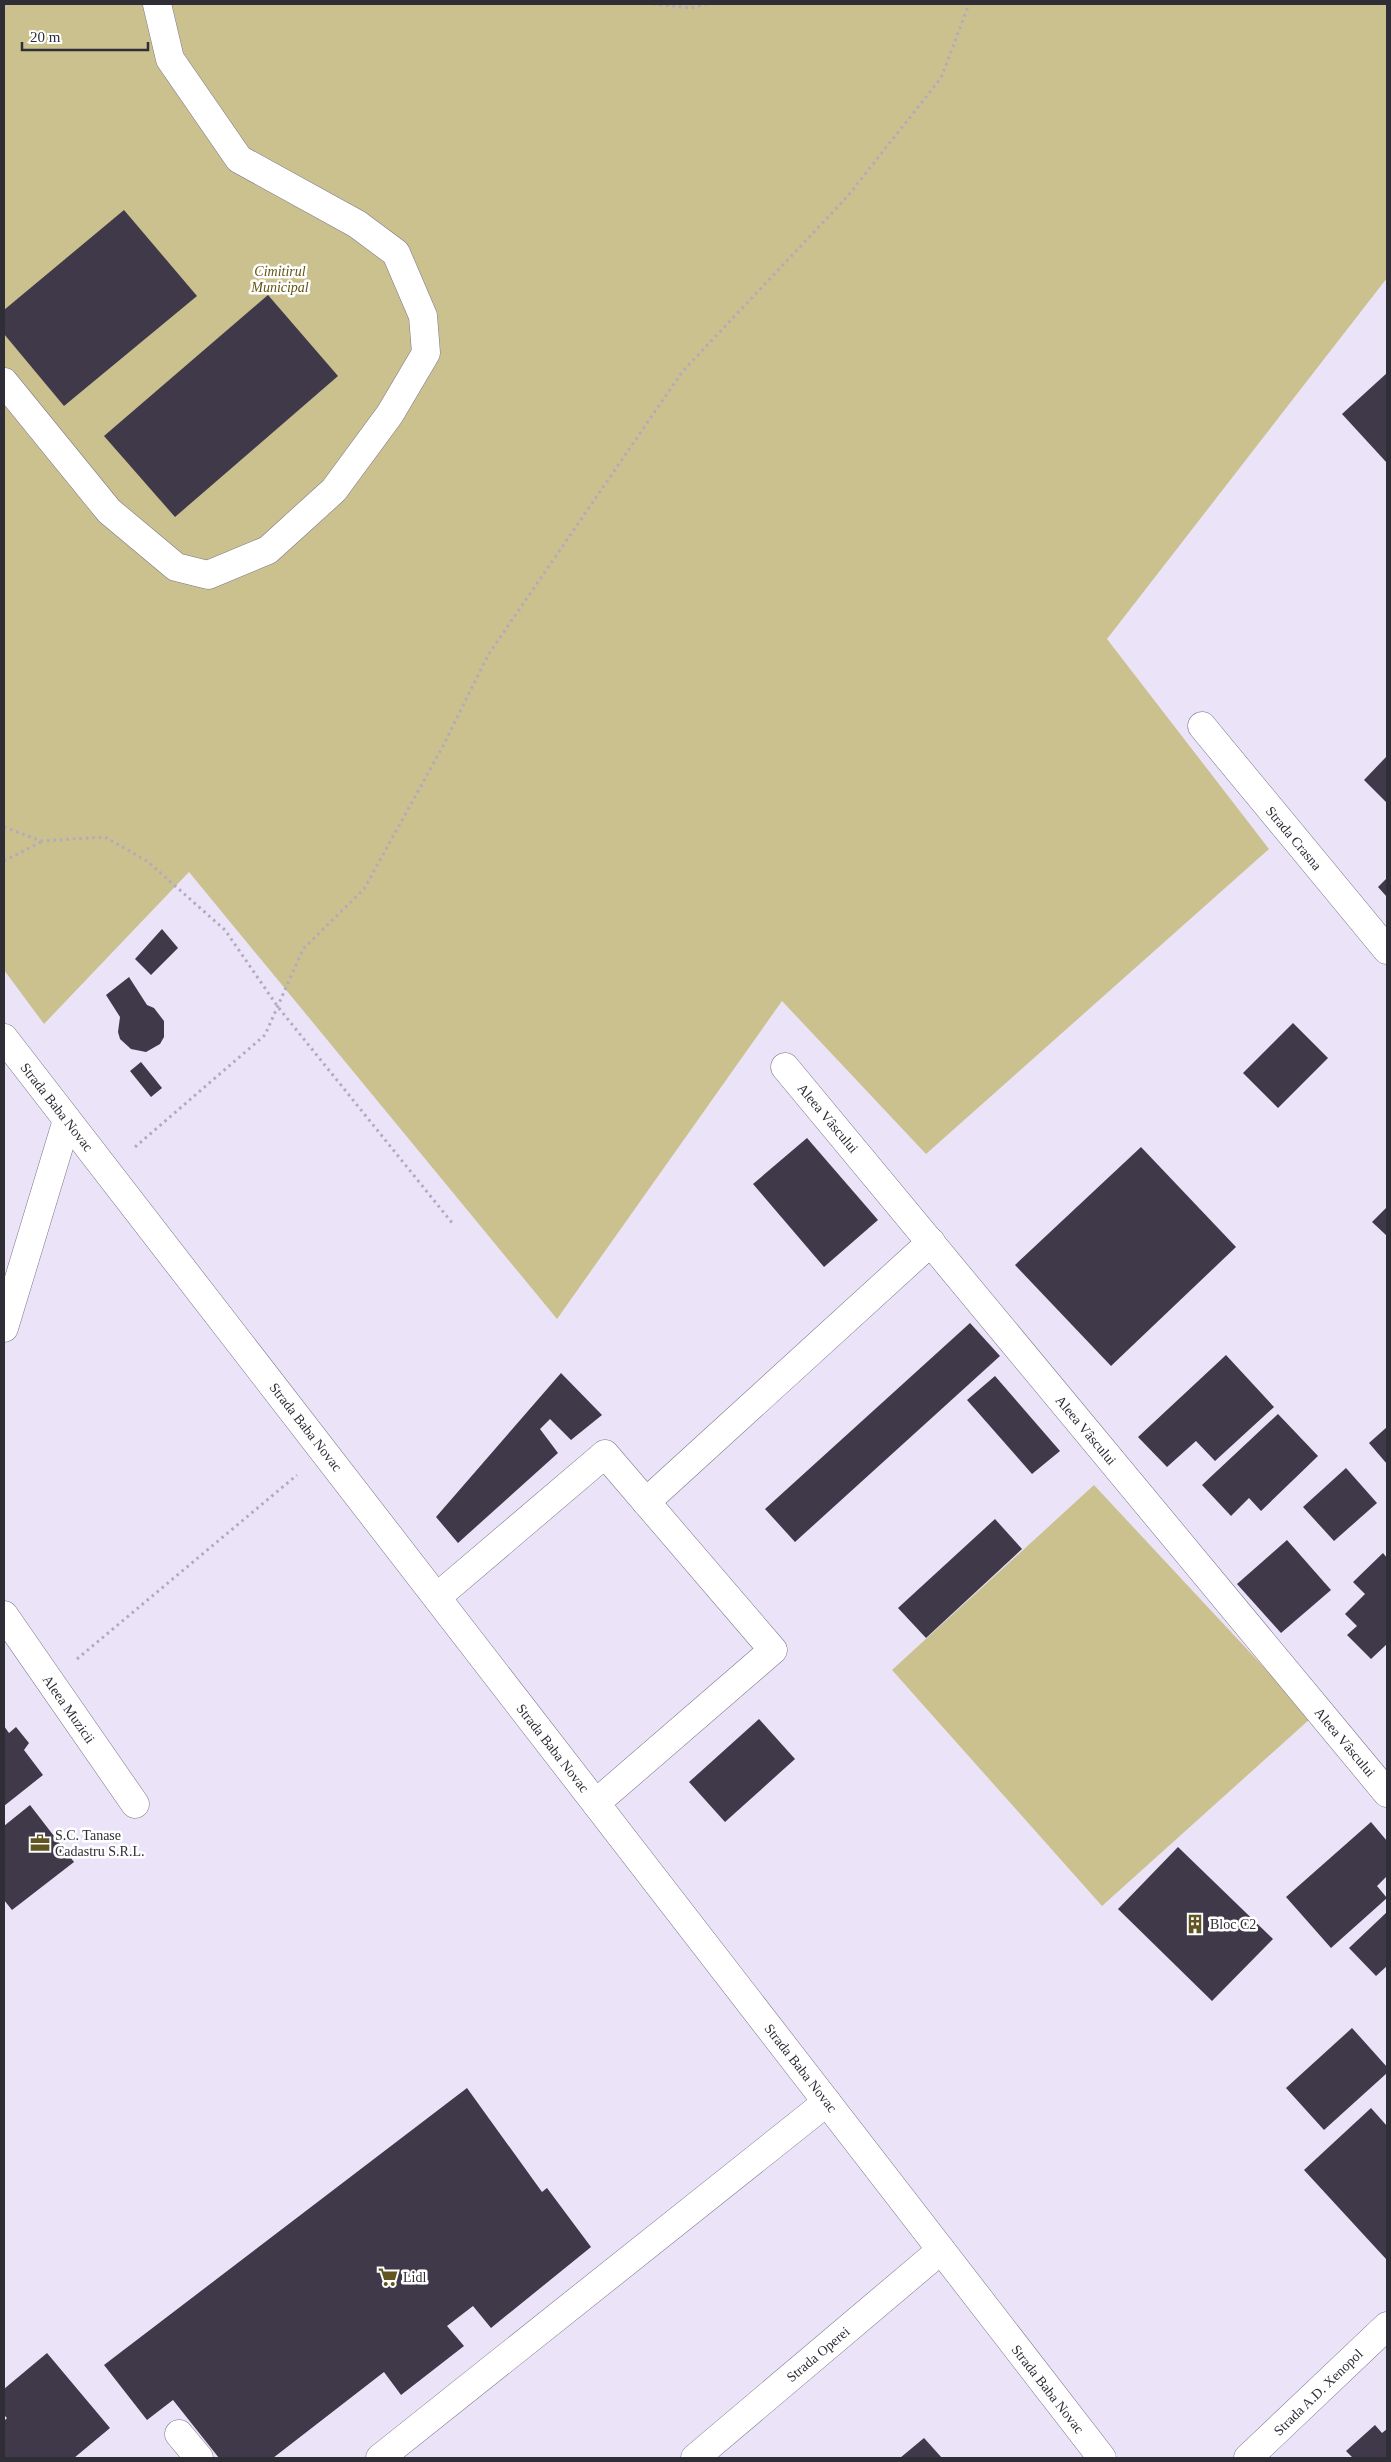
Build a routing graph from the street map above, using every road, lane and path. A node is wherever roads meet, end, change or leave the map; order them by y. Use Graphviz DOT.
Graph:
graph roads {
  1 [pos="157,4"];
  2 [pos="653,4"];
  3 [pos="708,4"];
  4 [pos="969,4"];
  5 [pos="4,382"];
  6 [pos="1202,726"];
  7 [pos="4,827"];
  8 [pos="41,841"];
  9 [pos="4,861"];
  10 [pos="1387,950"];
  11 [pos="278,1007"];
  12 [pos="4,1038"];
  13 [pos="785,1067"];
  14 [pos="67,1120"];
  15 [pos="108,1170"];
  16 [pos="453,1224"];
  17 [pos="931,1242"];
  18 [pos="4,1328"];
  19 [pos="325,1452"];
  20 [pos="646,1502"];
  21 [pos="437,1597"];
  22 [pos="4,1614"];
  23 [pos="50,1682"];
  24 [pos="1387,1793"];
  25 [pos="596,1803"];
  26 [pos="135,1804"];
  27 [pos="827,2102"];
  28 [pos="942,2250"];
  29 [pos="1387,2326"];
  30 [pos="179,2434"];
  31 [pos="199,2458"];
  32 [pos="380,2458"];
  33 [pos="695,2458"];
  34 [pos="1102,2458"];
  35 [pos="1248,2458"];
  1 -- 5 [label="street"];
  2 -- 3 [label="path"];
  4 -- 11 [label="path"];
  6 -- 10 [label="street, Strada Crasna"];
  7 -- 8 [label="path"];
  8 -- 9 [label="path"];
  8 -- 11 [label="path"];
  11 -- 15 [label="path"];
  11 -- 16 [label="path"];
  12 -- 14 [label="street, Strada Baba Novac"];
  13 -- 17 [label="street, Aleea Vâscului"];
  14 -- 15 [label="street, Strada Baba Novac"];
  14 -- 18 [label="street"];
  15 -- 19 [label="street, Strada Baba Novac"];
  17 -- 20 [label="street"];
  17 -- 24 [label="street, Aleea Vâscului"];
  19 -- 21 [label="street, Strada Baba Novac"];
  19 -- 23 [label="path"];
  20 -- 21 [label="street"];
  20 -- 25 [label="street"];
  21 -- 25 [label="street, Strada Baba Novac"];
  22 -- 23 [label="street, Aleea Muzicii"];
  23 -- 26 [label="street, Aleea Muzicii"];
  25 -- 27 [label="street, Strada Baba Novac"];
  27 -- 28 [label="street, Strada Baba Novac"];
  27 -- 32 [label="street"];
  28 -- 33 [label="street, Strada Operei"];
  28 -- 34 [label="street, Strada Baba Novac"];
  29 -- 35 [label="street, Strada A.D. Xenopol"];
  30 -- 31 [label="street"];
}
